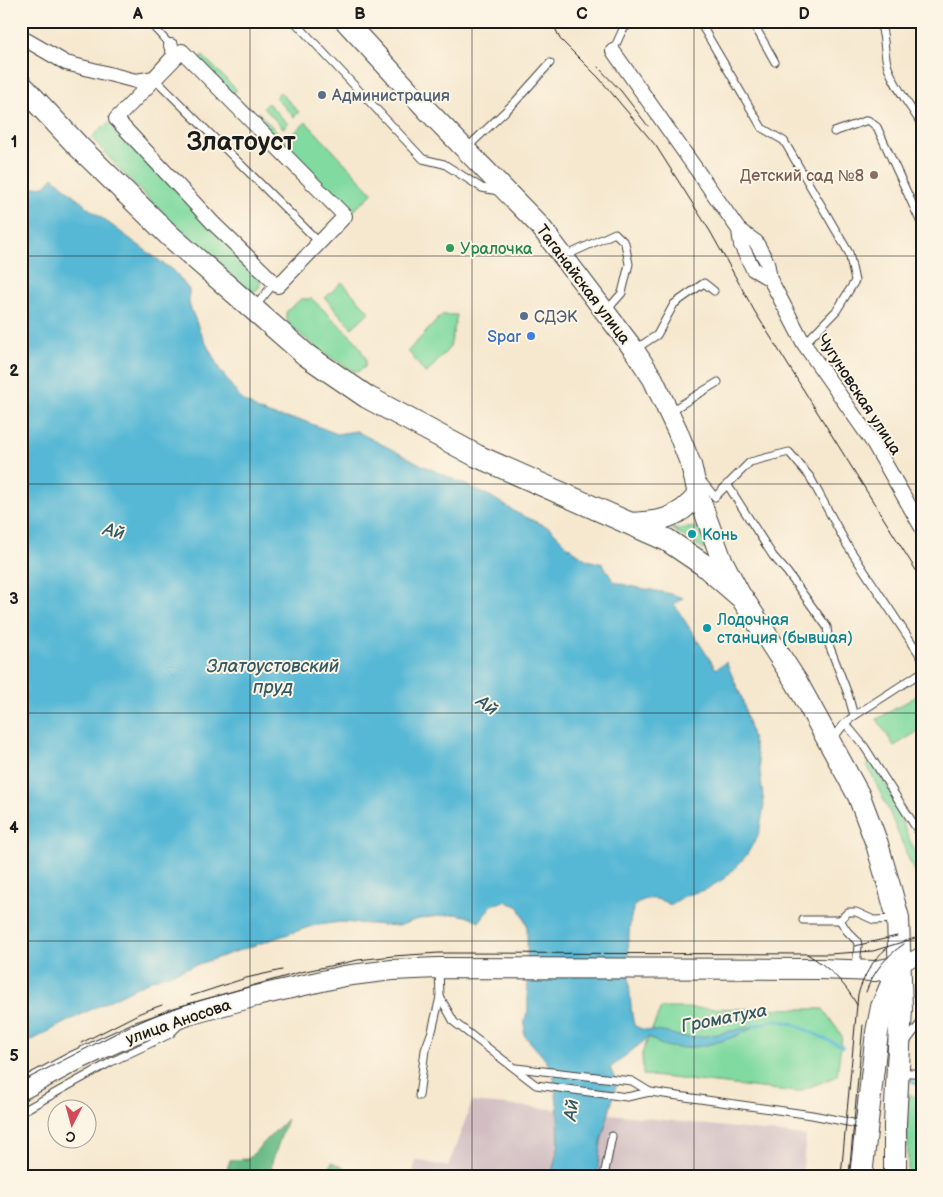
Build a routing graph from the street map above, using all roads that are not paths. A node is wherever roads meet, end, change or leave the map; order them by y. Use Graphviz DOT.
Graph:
graph roads {
  1 [pos="148,21"];
  2 [pos="294,21"];
  3 [pos="345,21"];
  4 [pos="634,21"];
  5 [pos="699,21"];
  6 [pos="752,21"];
  7 [pos="878,21"];
  8 [pos="21,36"];
  9 [pos="171,46"];
  10 [pos="613,51"];
  11 [pos="775,62"];
  12 [pos="550,63"];
  13 [pos="154,78"];
  14 [pos="21,85"];
  15 [pos="922,125"];
  16 [pos="834,132"];
  17 [pos="467,151"];
  18 [pos="509,192"];
  19 [pos="922,225"];
  20 [pos="564,256"];
  21 [pos="275,283"];
  22 [pos="714,291"];
  23 [pos="253,310"];
  24 [pos="606,312"];
  25 [pos="804,344"];
  26 [pos="634,350"];
  27 [pos="718,382"];
  28 [pos="669,413"];
  29 [pos="691,465"];
  30 [pos="727,484"];
  31 [pos="698,494"];
  32 [pos="626,523"];
  33 [pos="922,528"];
  34 [pos="742,598"];
  35 [pos="922,658"];
  36 [pos="922,672"];
  37 [pos="854,716"];
  38 [pos="845,723"];
  39 [pos="830,742"];
  40 [pos="922,837"];
  41 [pos="898,918"];
  42 [pos="803,920"];
  43 [pos="840,920"];
  44 [pos="922,954"];
  45 [pos="899,966"];
  46 [pos="438,968"];
  47 [pos="856,970"];
  48 [pos="440,997"];
  49 [pos="188,1015"];
  50 [pos="922,1021"];
  51 [pos="899,1061"];
  52 [pos="515,1068"];
  53 [pos="922,1074"];
  54 [pos="21,1090"];
  55 [pos="650,1092"];
  56 [pos="419,1096"];
  57 [pos="21,1112"];
  58 [pos="866,1126"];
  59 [pos="612,1136"];
  60 [pos="604,1176"];
  61 [pos="861,1176"];
  62 [pos="895,1176"];
  1 -- 9 [label="lane"];
  2 -- 18 [label="lane"];
  3 -- 17 [label="main road, Таганайская улица"];
  4 -- 10 [label="lane"];
  5 -- 25 [label="lane"];
  6 -- 11 [label="lane"];
  7 -- 15 [label="lane"];
  8 -- 13 [label="street"];
  9 -- 13 [label="street"];
  10 -- 25 [label="street, Чугуновская улица"];
  12 -- 17 [label="lane"];
  13 -- 21 [label="street"];
  13 -- 21 [label="lane"];
  13 -- 21 [label="street"];
  14 -- 23 [label="main road"];
  16 -- 19 [label="lane"];
  17 -- 18 [label="main road, Таганайская улица"];
  18 -- 20 [label="main road, Таганайская улица"];
  20 -- 24 [label="main road, Таганайская улица"];
  20 -- 24 [label="lane"];
  21 -- 23 [label="lane"];
  22 -- 26 [label="lane"];
  23 -- 32 [label="main road"];
  24 -- 26 [label="main road, Таганайская улица"];
  25 -- 33 [label="street, Чугуновская улица"];
  26 -- 28 [label="main road, Таганайская улица"];
  27 -- 28 [label="lane"];
  28 -- 29 [label="main road, Таганайская улица"];
  29 -- 30 [label="lane"];
  29 -- 31 [label="main road, Таганайская улица"];
  30 -- 35 [label="lane"];
  30 -- 37 [label="lane"];
  31 -- 32 [label="main road"];
  31 -- 34 [label="main road, Таганайская улица"];
  32 -- 34 [label="main road"];
  34 -- 39 [label="main road"];
  36 -- 37 [label="lane"];
  37 -- 38 [label="lane"];
  38 -- 39 [label="lane"];
  38 -- 40 [label="lane"];
  39 -- 41 [label="main road"];
  41 -- 43 [label="lane"];
  41 -- 45 [label="main road"];
  42 -- 43 [label="lane"];
  43 -- 47 [label="lane"];
  44 -- 45 [label="street"];
  45 -- 47 [label="main road, улица Аносова"];
  45 -- 51 [label="main road"];
  45 -- 58 [label="main road"];
  46 -- 47 [label="main road, улица Аносова"];
  46 -- 48 [label="lane"];
  46 -- 49 [label="main road, улица Аносова"];
  48 -- 52 [label="lane"];
  48 -- 56 [label="lane"];
  49 -- 54 [label="main road, улица Аносова"];
  49 -- 57 [label="lane"];
  50 -- 51 [label="lane"];
  51 -- 53 [label="lane"];
  51 -- 62 [label="main road"];
  52 -- 55 [label="lane"];
  52 -- 55 [label="lane"];
  55 -- 58 [label="lane"];
  58 -- 61 [label="main road"];
  59 -- 60 [label="lane"];
}
